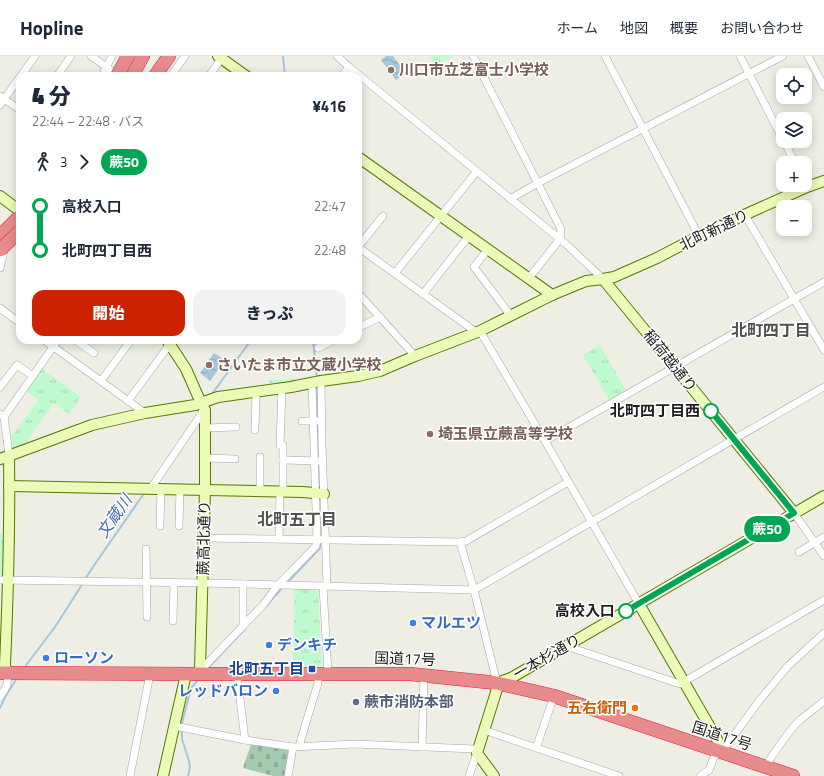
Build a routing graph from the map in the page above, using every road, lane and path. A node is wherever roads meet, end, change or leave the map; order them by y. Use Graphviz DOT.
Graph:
graph roads {
  1 [pos="35,56"];
  2 [pos="71,56"];
  3 [pos="91,56"];
  4 [pos="112,56"];
  5 [pos="128,56"];
  6 [pos="143,56"];
  7 [pos="158,56"];
  8 [pos="169,56"];
  9 [pos="185,56"];
  10 [pos="337,56"];
  11 [pos="472,56"];
  12 [pos="605,56"];
  13 [pos="740,56"];
  14 [pos="783,56"];
  15 [pos="808,56"];
  16 [pos="221,57"];
  17 [pos="106,67"];
  18 [pos="348,67"];
  19 [pos="24,72"];
  20 [pos="60,72"];
  21 [pos="104,72"];
  22 [pos="113,72"];
  23 [pos="120,72"];
  24 [pos="134,72"];
  25 [pos="148,72"];
  26 [pos="158,72"];
  27 [pos="174,72"];
  28 [pos="212,72"];
  29 [pos="241,72"];
  30 [pos="345,72"];
  31 [pos="354,72"];
  32 [pos="749,74"];
  33 [pos="362,78"];
  34 [pos="16,82"];
  35 [pos="824,87"];
  36 [pos="1,100"];
  37 [pos="16,108"];
  38 [pos="776,126"];
  39 [pos="643,129"];
  40 [pos="362,160"];
  41 [pos="477,171"];
  42 [pos="824,181"];
  43 [pos="538,183"];
  44 [pos="812,184"];
  45 [pos="792,192"];
  46 [pos="0,196"];
  47 [pos="510,199"];
  48 [pos="16,208"];
  49 [pos="16,214"];
  50 [pos="440,215"];
  51 [pos="745,215"];
  52 [pos="383,216"];
  53 [pos="16,218"];
  54 [pos="0,228"];
  55 [pos="16,234"];
  56 [pos="469,236"];
  57 [pos="699,236"];
  58 [pos="560,239"];
  59 [pos="362,242"];
  60 [pos="2,244"];
  61 [pos="488,249"];
  62 [pos="362,250"];
  63 [pos="0,268"];
  64 [pos="395,273"];
  65 [pos="529,278"];
  66 [pos="604,279"];
  67 [pos="824,282"];
  68 [pos="423,294"];
  69 [pos="552,295"];
  70 [pos="362,297"];
  71 [pos="795,298"];
  72 [pos="0,308"];
  73 [pos="511,316"];
  74 [pos="380,317"];
  75 [pos="16,320"];
  76 [pos="362,326"];
  77 [pos="478,332"];
  78 [pos="49,344"];
  79 [pos="55,344"];
  80 [pos="81,344"];
  81 [pos="128,344"];
  82 [pos="168,344"];
  83 [pos="170,344"];
  84 [pos="326,344"];
  85 [pos="53,347"];
  86 [pos="318,348"];
  87 [pos="824,350"];
  88 [pos="94,353"];
  89 [pos="415,356"];
  90 [pos="675,367"];
  91 [pos="33,376"];
  92 [pos="101,381"];
  93 [pos="316,382"];
  94 [pos="0,387"];
  95 [pos="824,387"];
  96 [pos="282,388"];
  97 [pos="256,392"];
  98 [pos="128,401"];
  99 [pos="205,404"];
  100 [pos="144,413"];
  101 [pos="2,415"];
  102 [pos="302,421"];
  103 [pos="317,421"];
  104 [pos="236,427"];
  105 [pos="205,428"];
  106 [pos="256,430"];
  107 [pos="734,440"];
  108 [pos="545,441"];
  109 [pos="4,457"];
  110 [pos="260,457"];
  111 [pos="205,458"];
  112 [pos="235,459"];
  113 [pos="283,460"];
  114 [pos="318,461"];
  115 [pos="568,482"];
  116 [pos="9,486"];
  117 [pos="151,489"];
  118 [pos="180,489"];
  119 [pos="205,490"];
  120 [pos="260,491"];
  121 [pos="282,492"];
  122 [pos="319,494"];
  123 [pos="824,496"];
  124 [pos="794,513"];
  125 [pos="591,522"];
  126 [pos="160,526"];
  127 [pos="179,526"];
  128 [pos="824,537"];
  129 [pos="204,538"];
  130 [pos="279,539"];
  131 [pos="321,540"];
  132 [pos="460,542"];
  133 [pos="814,542"];
  134 [pos="146,549"];
  135 [pos="799,552"];
  136 [pos="824,556"];
  137 [pos="4,580"];
  138 [pos="146,582"];
  139 [pos="174,583"];
  140 [pos="203,583"];
  141 [pos="243,584"];
  142 [pos="280,585"];
  143 [pos="325,586"];
  144 [pos="474,590"];
  145 [pos="824,600"];
  146 [pos="639,604"];
  147 [pos="146,617"];
  148 [pos="173,621"];
  149 [pos="243,626"];
  150 [pos="824,633"];
  151 [pos="566,646"];
  152 [pos="12,673"];
  153 [pos="150,674"];
  154 [pos="198,674"];
  155 [pos="237,674"];
  156 [pos="323,674"];
  157 [pos="424,675"];
  158 [pos="684,682"];
  159 [pos="497,683"];
  160 [pos="554,696"];
  161 [pos="0,697"];
  162 [pos="824,701"];
  163 [pos="180,727"];
  164 [pos="484,730"];
  165 [pos="245,740"];
  166 [pos="296,746"];
  167 [pos="422,747"];
  168 [pos="536,748"];
  169 [pos="475,751"];
  170 [pos="720,752"];
  171 [pos="766,767"];
  172 [pos="130,776"];
  173 [pos="163,776"];
  174 [pos="288,776"];
  175 [pos="469,776"];
  176 [pos="494,776"];
  177 [pos="619,776"];
  178 [pos="700,776"];
  179 [pos="793,776"];
  1 -- 19 [label="street"];
  2 -- 20 [label="street"];
  3 -- 17 [label="street"];
  4 -- 17 [label="street"];
  5 -- 23 [label="highway, bridge"];
  6 -- 24 [label="highway"];
  7 -- 25 [label="highway"];
  8 -- 26 [label="highway"];
  9 -- 27 [label="street"];
  10 -- 18 [label="street"];
  11 -- 43 [label="street"];
  12 -- 39 [label="street"];
  13 -- 32 [label="street"];
  14 -- 32 [label="street"];
  15 -- 35 [label="street"];
  16 -- 28 [label="street"];
  16 -- 29 [label="street"];
  17 -- 21 [label="street"];
  17 -- 22 [label="street"];
  18 -- 30 [label="street"];
  18 -- 31 [label="street"];
  32 -- 38 [label="street"];
  32 -- 39 [label="street"];
  33 -- 41 [label="street"];
  34 -- 36 [label="street"];
  36 -- 37 [label="street"];
  39 -- 43 [label="street"];
  39 -- 57 [label="street"];
  40 -- 50 [label="street"];
  41 -- 47 [label="street"];
  41 -- 50 [label="street"];
  42 -- 44 [label="street, 北町新通り"];
  43 -- 47 [label="street"];
  43 -- 58 [label="street"];
  45 -- 51 [label="street, 北町新通り"];
  46 -- 48 [label="street"];
  47 -- 58 [label="street"];
  49 -- 54 [label="highway"];
  50 -- 56 [label="street"];
  50 -- 64 [label="street"];
  51 -- 57 [label="street, 北町新通り"];
  51 -- 71 [label="street"];
  52 -- 59 [label="street"];
  53 -- 60 [label="highway"];
  55 -- 60 [label="highway, bridge"];
  56 -- 61 [label="street"];
  56 -- 68 [label="street"];
  57 -- 66 [label="street, 北町新通り"];
  58 -- 65 [label="street"];
  58 -- 66 [label="street"];
  60 -- 63 [label="street"];
  61 -- 65 [label="street"];
  61 -- 73 [label="street"];
  62 -- 64 [label="street"];
  64 -- 68 [label="street"];
  65 -- 69 [label="street"];
  66 -- 69 [label="street, 北町新通り"];
  66 -- 90 [label="street, 稲荷越通り"];
  67 -- 71 [label="street"];
  68 -- 77 [label="street"];
  69 -- 73 [label="street, 北町新通り"];
  70 -- 74 [label="street"];
  71 -- 87 [label="street"];
  71 -- 90 [label="street"];
  72 -- 75 [label="street"];
  73 -- 77 [label="street, 北町新通り"];
  74 -- 76 [label="street"];
  74 -- 89 [label="street"];
  77 -- 89 [label="street, 北町新通り"];
  77 -- 108 [label="street"];
  78 -- 85 [label="street"];
  79 -- 85 [label="street"];
  80 -- 88 [label="street"];
  81 -- 92 [label="street"];
  82 -- 98 [label="street"];
  83 -- 99 [label="street"];
  84 -- 86 [label="street"];
  85 -- 91 [label="street"];
  85 -- 92 [label="street"];
  89 -- 93 [label="street, 北町新通り"];
  90 -- 107 [label="street, 稲荷越通り"];
  90 -- 108 [label="street"];
  91 -- 94 [label="street"];
  91 -- 101 [label="street"];
  92 -- 98 [label="street"];
  93 -- 96 [label="street, 北町新通り"];
  93 -- 103 [label="street"];
  95 -- 107 [label="street"];
  96 -- 97 [label="street, 北町新通り"];
  96 -- 113 [label="street"];
  97 -- 99 [label="street, 北町新通り"];
  97 -- 106 [label="street"];
  98 -- 100 [label="street"];
  99 -- 100 [label="street, 北町新通り"];
  99 -- 105 [label="street, 蕨高北通り"];
  99 -- 117 [label="street"];
  100 -- 109 [label="street, 北町新通り"];
  101 -- 109 [label="street"];
  102 -- 103 [label="street"];
  103 -- 114 [label="street"];
  104 -- 105 [label="street"];
  105 -- 111 [label="street, 蕨高北通り"];
  107 -- 124 [label="street, 稲荷越通り"];
  107 -- 125 [label="street"];
  108 -- 115 [label="street"];
  109 -- 116 [label="street"];
  110 -- 120 [label="street"];
  111 -- 112 [label="street"];
  111 -- 119 [label="street, 蕨高北通り"];
  113 -- 114 [label="street"];
  113 -- 121 [label="street"];
  114 -- 122 [label="street"];
  115 -- 125 [label="street"];
  115 -- 132 [label="street"];
  116 -- 117 [label="street"];
  116 -- 137 [label="street"];
  117 -- 118 [label="street"];
  117 -- 126 [label="street"];
  118 -- 119 [label="street"];
  118 -- 127 [label="street"];
  119 -- 120 [label="street"];
  119 -- 129 [label="street, 蕨高北通り"];
  120 -- 121 [label="street"];
  121 -- 122 [label="street"];
  121 -- 130 [label="street"];
  122 -- 131 [label="street"];
  123 -- 124 [label="street, 一本杉通り"];
  124 -- 133 [label="street, 稲荷越通り"];
  124 -- 146 [label="street, 一本杉通り"];
  125 -- 144 [label="street"];
  125 -- 146 [label="street"];
  128 -- 133 [label="street"];
  129 -- 130 [label="street"];
  129 -- 140 [label="street, 蕨高北通り"];
  130 -- 131 [label="street"];
  131 -- 132 [label="street"];
  131 -- 142 [label="street"];
  131 -- 143 [label="street"];
  132 -- 144 [label="street"];
  133 -- 135 [label="street"];
  133 -- 136 [label="street, 稲荷越通り"];
  134 -- 138 [label="street"];
  137 -- 138 [label="street"];
  137 -- 152 [label="street"];
  138 -- 139 [label="street"];
  138 -- 147 [label="street"];
  139 -- 140 [label="street"];
  139 -- 148 [label="street"];
  140 -- 141 [label="street"];
  140 -- 154 [label="street, 蕨高北通り"];
  141 -- 142 [label="street"];
  141 -- 149 [label="street"];
  142 -- 143 [label="street"];
  142 -- 149 [label="street"];
  143 -- 144 [label="street"];
  143 -- 156 [label="street"];
  144 -- 159 [label="street"];
  145 -- 158 [label="street"];
  146 -- 151 [label="street, 一本杉通り"];
  146 -- 158 [label="street"];
  149 -- 154 [label="street"];
  150 -- 170 [label="street"];
  151 -- 158 [label="street"];
  151 -- 159 [label="street, 一本杉通り"];
  152 -- 153 [label="highway, 国道17号"];
  152 -- 161 [label="street"];
  153 -- 154 [label="highway, 国道17号"];
  153 -- 172 [label="street"];
  154 -- 155 [label="highway, 国道17号"];
  154 -- 163 [label="street, 蕨高北通り"];
  155 -- 156 [label="highway, 国道17号"];
  155 -- 165 [label="street"];
  156 -- 157 [label="highway, 国道17号"];
  156 -- 166 [label="street"];
  157 -- 159 [label="highway, 国道17号"];
  157 -- 167 [label="street"];
  158 -- 170 [label="street"];
  159 -- 160 [label="highway, 国道17号"];
  159 -- 164 [label="street"];
  160 -- 168 [label="street"];
  160 -- 170 [label="highway, 国道17号"];
  162 -- 171 [label="street"];
  163 -- 165 [label="street"];
  163 -- 173 [label="street, 蕨高北通り"];
  164 -- 168 [label="street"];
  164 -- 169 [label="street"];
  165 -- 166 [label="street"];
  166 -- 167 [label="street"];
  166 -- 174 [label="street"];
  167 -- 169 [label="street"];
  168 -- 177 [label="street"];
  169 -- 175 [label="street"];
  169 -- 176 [label="street"];
  170 -- 171 [label="highway, 国道17号"];
  170 -- 178 [label="street"];
  171 -- 179 [label="highway, 国道17号"];
}
